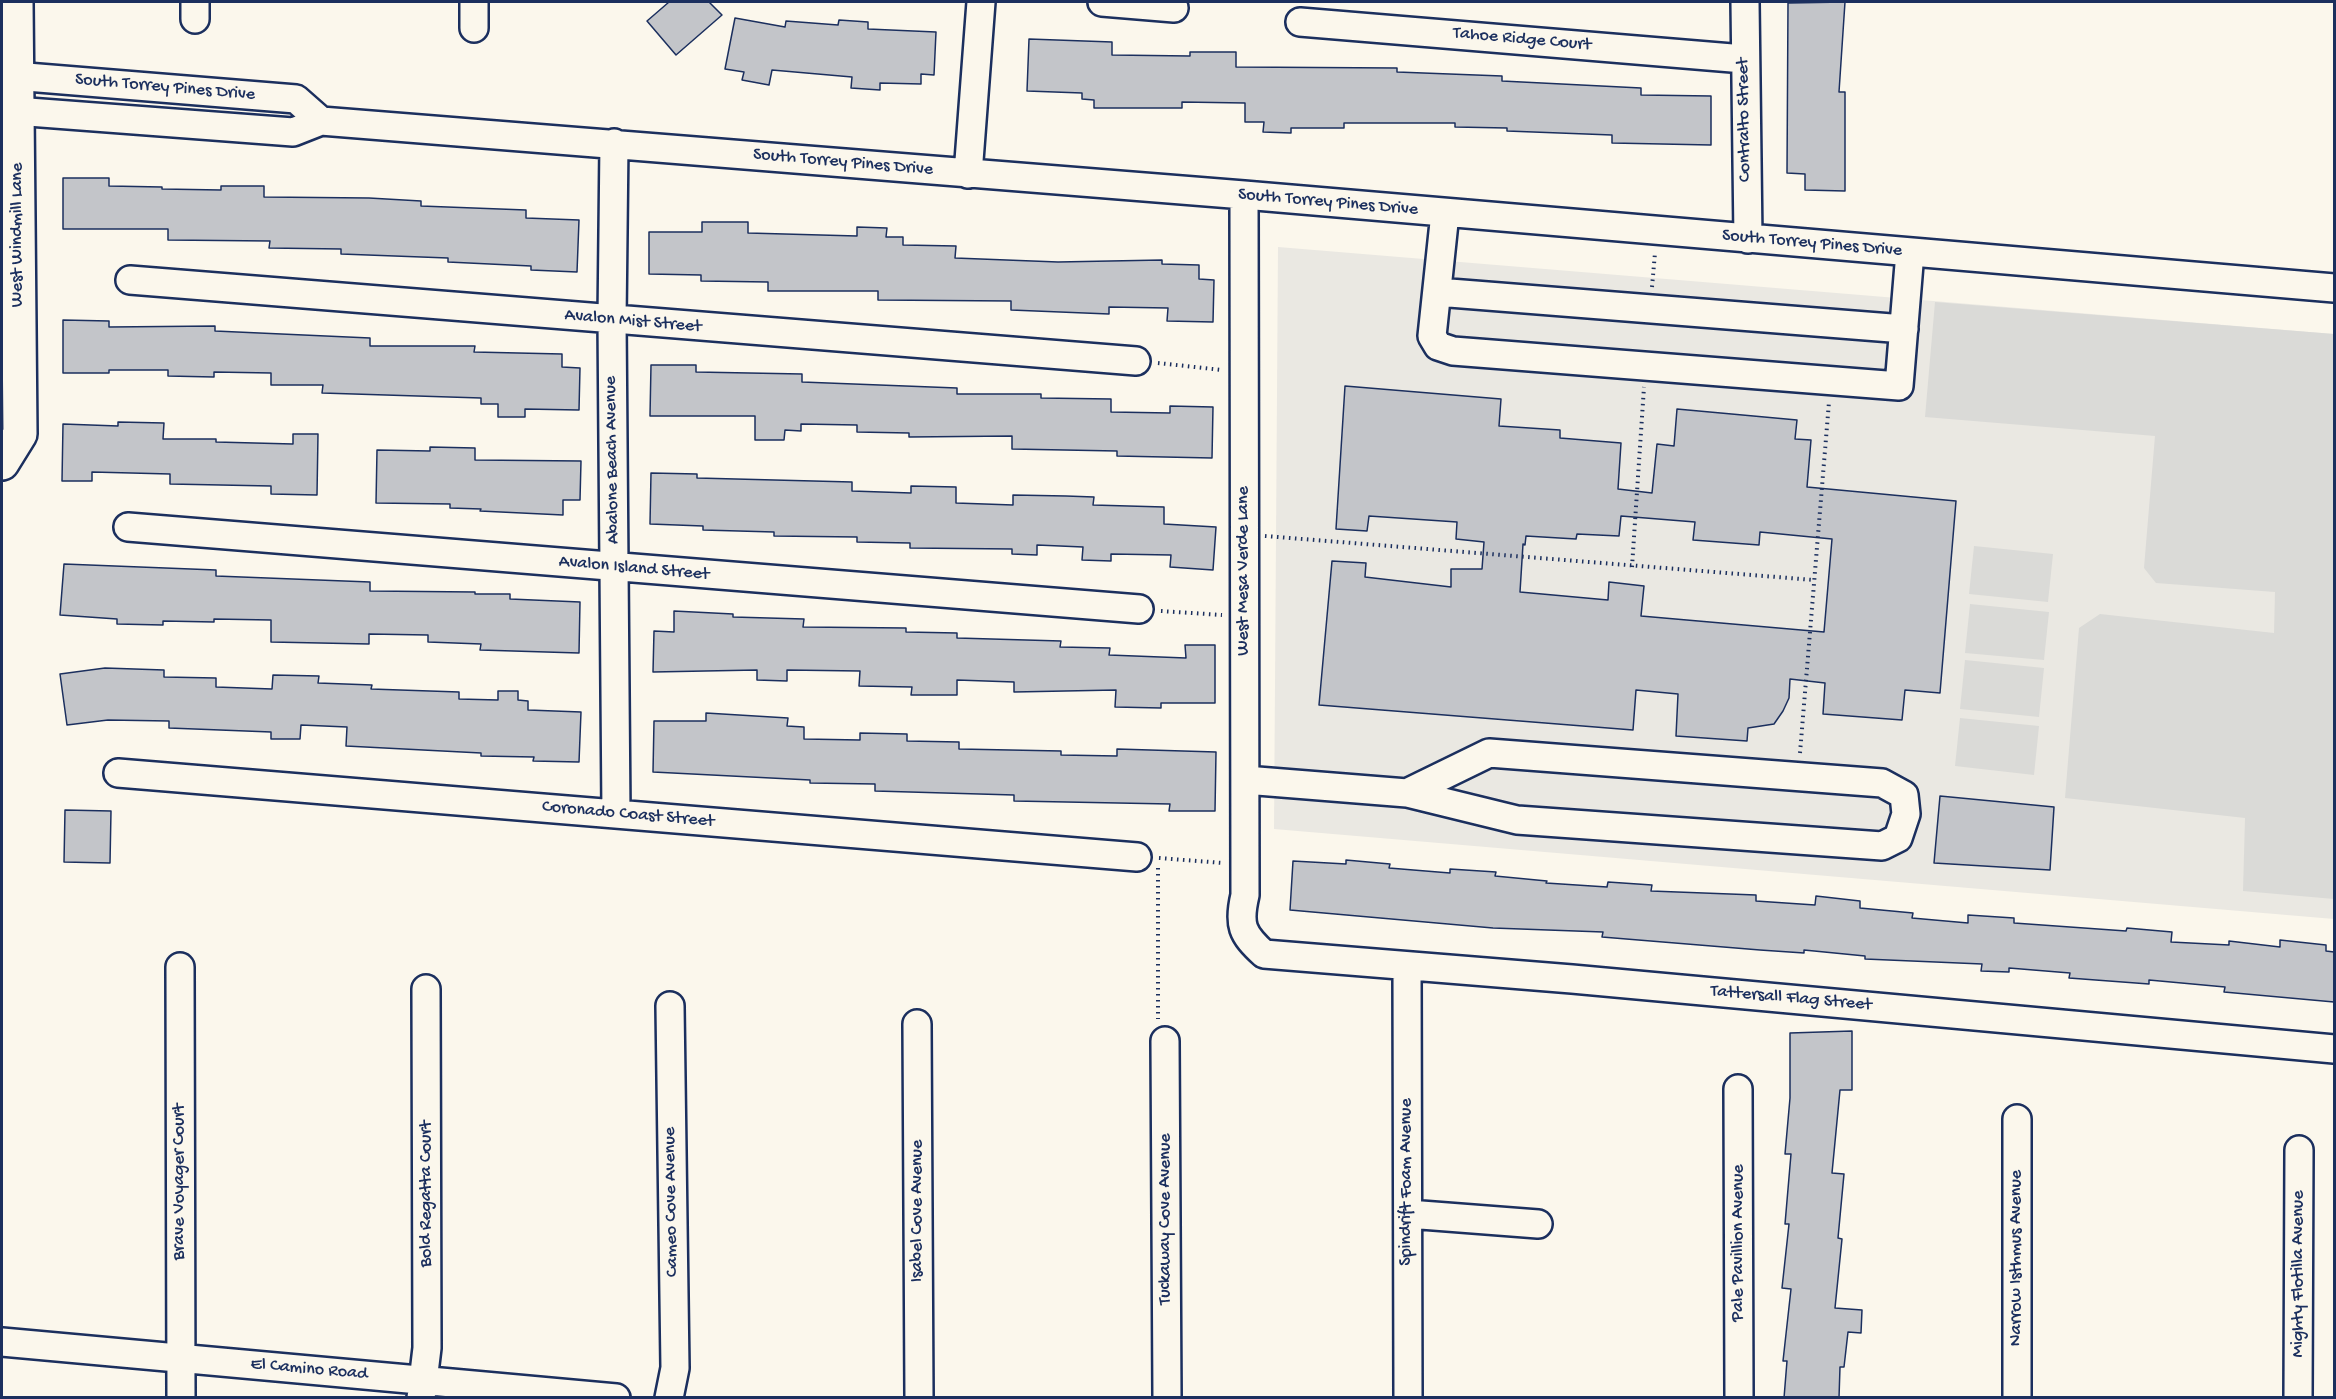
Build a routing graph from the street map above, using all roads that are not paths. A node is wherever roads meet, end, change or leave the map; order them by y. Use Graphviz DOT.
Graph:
graph roads {
  1 [pos="16,2"];
  2 [pos="981,2"];
  3 [pos="1102,2"];
  4 [pos="1745,2"];
  5 [pos="1174,8"];
  6 [pos="1300,22"];
  7 [pos="1744,59"];
  8 [pos="9,76"];
  9 [pos="10,110"];
  10 [pos="321,122"];
  11 [pos="614,143"];
  12 [pos="968,174"];
  13 [pos="1244,195"];
  14 [pos="1445,213"];
  15 [pos="1748,239"];
  16 [pos="1910,252"];
  17 [pos="130,280"];
  18 [pos="2334,288"];
  19 [pos="1437,292"];
  20 [pos="612,320"];
  21 [pos="1904,329"];
  22 [pos="1136,361"];
  23 [pos="2,463"];
  24 [pos="128,527"];
  25 [pos="614,567"];
  26 [pos="1139,609"];
  27 [pos="118,773"];
  28 [pos="1245,780"];
  29 [pos="1407,793"];
  30 [pos="616,814"];
  31 [pos="1147,857"];
  32 [pos="1251,943"];
  33 [pos="1407,966"];
  34 [pos="180,967"];
  35 [pos="426,989"];
  36 [pos="670,1006"];
  37 [pos="918,1024"];
  38 [pos="1165,1041"];
  39 [pos="2334,1049"];
  40 [pos="1738,1089"];
  41 [pos="2017,1119"];
  42 [pos="2299,1150"];
  43 [pos="1408,1214"];
  44 [pos="1538,1224"];
  45 [pos="2,1342"];
  46 [pos="181,1358"];
  47 [pos="421,1389"];
  48 [pos="181,1398"];
  49 [pos="616,1398"];
  50 [pos="669,1398"];
  51 [pos="919,1398"];
  52 [pos="1167,1398"];
  53 [pos="1408,1398"];
  54 [pos="1739,1398"];
  55 [pos="2017,1398"];
  56 [pos="2298,1398"];
  1 -- 8 [label="main road, West Windmill Lane"];
  2 -- 12 [label="street"];
  3 -- 5 [label="street"];
  4 -- 7 [label="street, Contralto Street"];
  6 -- 7 [label="street, Tahoe Ridge Court"];
  7 -- 15 [label="street, Contralto Street"];
  8 -- 9 [label="main road, West Windmill Lane"];
  8 -- 10 [label="street, South Torrey Pines Drive"];
  9 -- 10 [label="street, South Torrey Pines Drive"];
  9 -- 23 [label="main road, West Windmill Lane"];
  10 -- 11 [label="street, South Torrey Pines Drive"];
  11 -- 12 [label="street, South Torrey Pines Drive"];
  11 -- 20 [label="street, Abalone Beach Avenue"];
  12 -- 13 [label="street, South Torrey Pines Drive"];
  13 -- 14 [label="street, South Torrey Pines Drive"];
  13 -- 28 [label="street, West Mesa Verde Lane"];
  14 -- 15 [label="street, South Torrey Pines Drive"];
  14 -- 19 [label="street"];
  15 -- 16 [label="street, South Torrey Pines Drive"];
  16 -- 18 [label="street, South Torrey Pines Drive"];
  16 -- 21 [label="street"];
  17 -- 20 [label="street, Avalon Mist Street"];
  19 -- 21 [label="street"];
  19 -- 21 [label="street"];
  20 -- 22 [label="street, Avalon Mist Street"];
  20 -- 25 [label="street, Abalone Beach Avenue"];
  24 -- 25 [label="street, Avalon Island Street"];
  25 -- 26 [label="street, Avalon Island Street"];
  25 -- 30 [label="street, Abalone Beach Avenue"];
  27 -- 30 [label="street, Coronado Coast Street"];
  28 -- 29 [label="street"];
  28 -- 32 [label="street, West Mesa Verde Lane"];
  29 -- 29 [label="street"];
  30 -- 31 [label="street, Coronado Coast Street"];
  32 -- 33 [label="street, Tattersall Flag Street"];
  33 -- 39 [label="street, Tattersall Flag Street"];
  33 -- 43 [label="street, Spindrift Foam Avenue"];
  34 -- 46 [label="street, Brave Voyager Court"];
  35 -- 47 [label="street, Bold Regatta Court"];
  36 -- 50 [label="street, Cameo Cove Avenue"];
  37 -- 51 [label="street, Isabel Cove Avenue"];
  38 -- 52 [label="street, Tuckaway Cove Avenue"];
  40 -- 54 [label="street, Pale Pavillion Avenue"];
  41 -- 55 [label="street, Narrow Isthmus Avenue"];
  42 -- 56 [label="street, Mighty Flotilla Avenue"];
  43 -- 44 [label="street"];
  43 -- 53 [label="street, Spindrift Foam Avenue"];
  45 -- 46 [label="street, El Camino Road"];
  46 -- 47 [label="street, El Camino Road"];
  46 -- 48 [label="street, Brave Voyager Court"];
  47 -- 49 [label="street, El Camino Road"];
}
